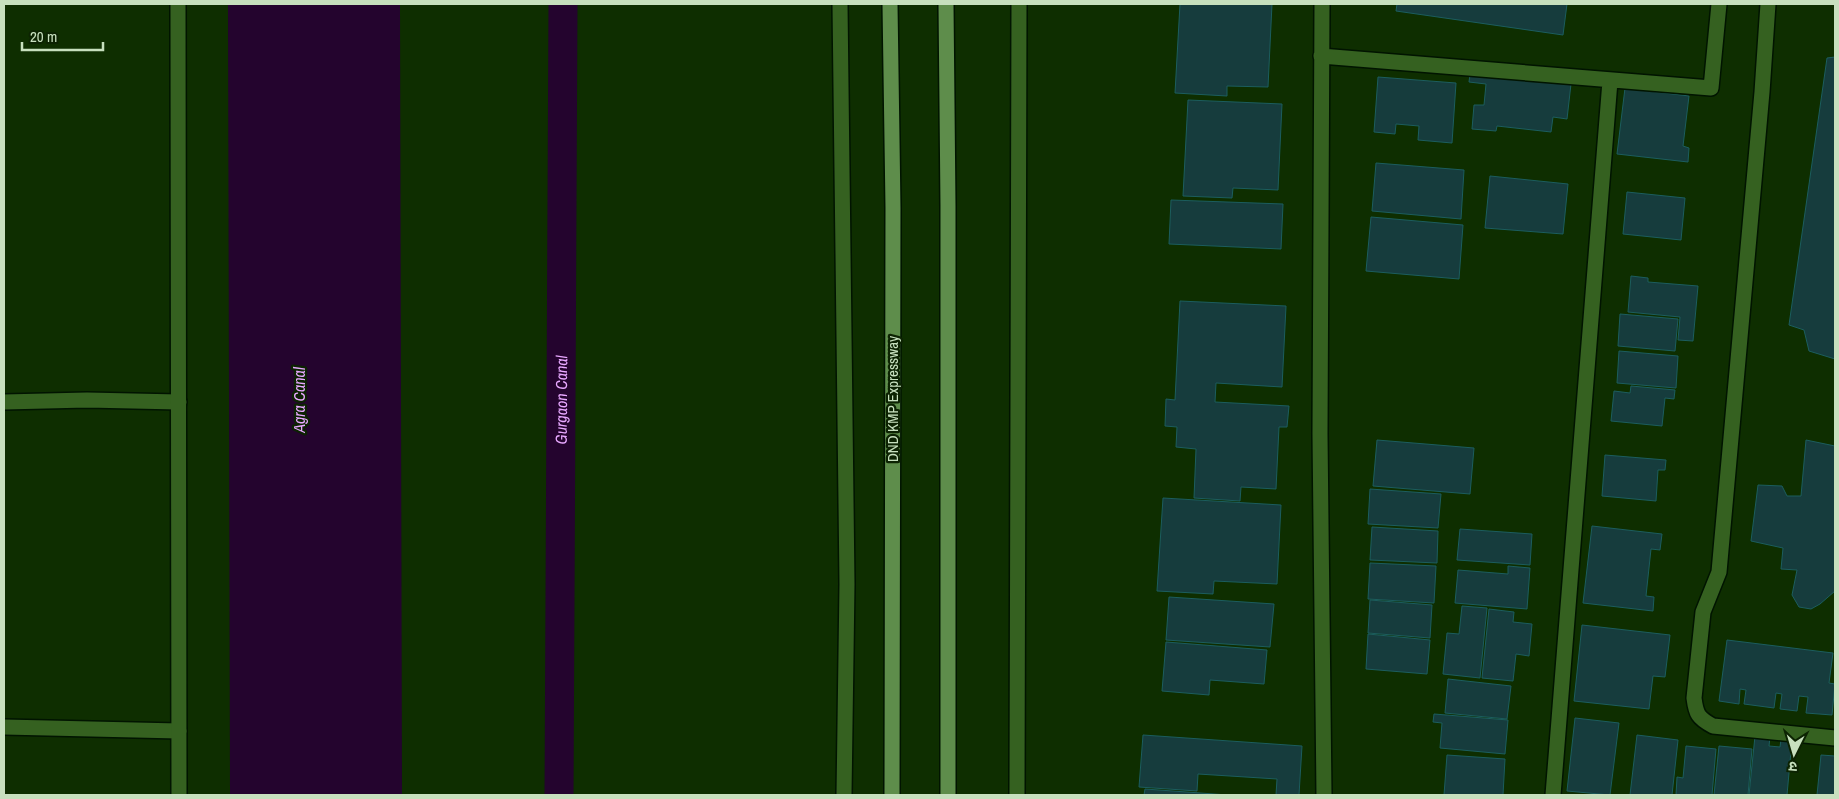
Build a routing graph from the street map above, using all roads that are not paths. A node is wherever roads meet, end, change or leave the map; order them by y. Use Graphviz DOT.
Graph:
graph roads {
  1 [pos="178,4"];
  2 [pos="840,4"];
  3 [pos="890,4"];
  4 [pos="946,4"];
  5 [pos="1019,4"];
  6 [pos="1322,4"];
  7 [pos="1719,4"];
  8 [pos="1768,4"];
  9 [pos="1321,56"];
  10 [pos="1610,81"];
  11 [pos="4,402"];
  12 [pos="179,402"];
  13 [pos="4,727"];
  14 [pos="179,731"];
  15 [pos="1835,738"];
  16 [pos="179,795"];
  17 [pos="844,795"];
  18 [pos="892,795"];
  19 [pos="948,795"];
  20 [pos="1017,795"];
  21 [pos="1324,795"];
  22 [pos="1553,795"];
  1 -- 12 [label="street"];
  2 -- 17 [label="street"];
  3 -- 18 [label="highway, DND KMP Expressway"];
  4 -- 19 [label="highway"];
  5 -- 20 [label="street"];
  6 -- 9 [label="street"];
  7 -- 10 [label="street"];
  8 -- 15 [label="street"];
  9 -- 10 [label="street"];
  9 -- 21 [label="street"];
  10 -- 22 [label="street"];
  11 -- 12 [label="street"];
  12 -- 14 [label="street"];
  13 -- 14 [label="street"];
  14 -- 16 [label="street"];
}
